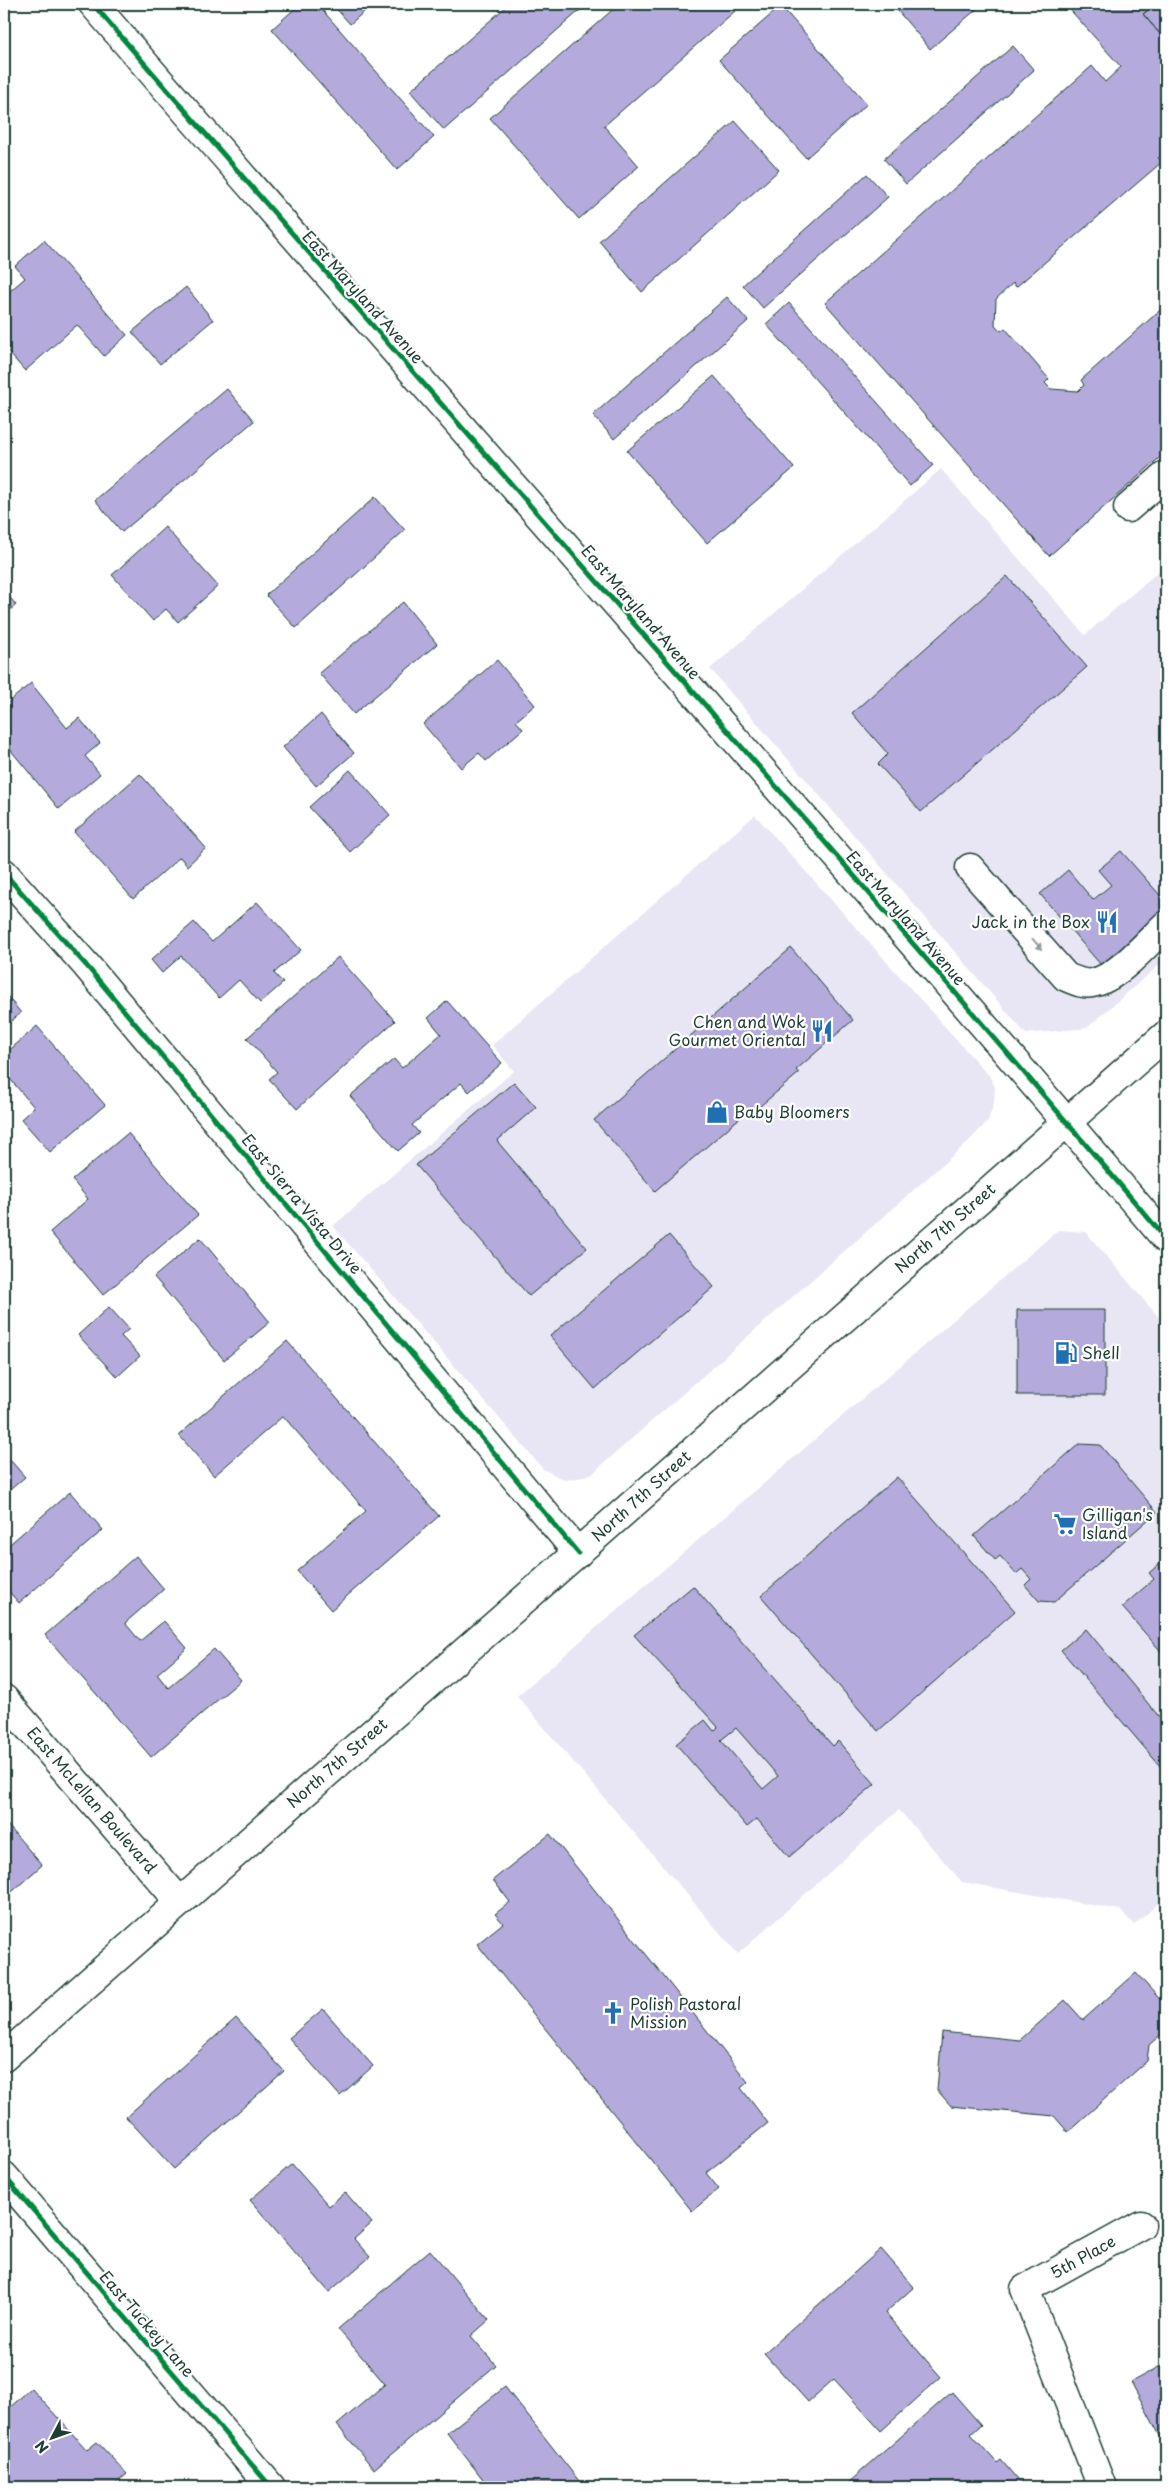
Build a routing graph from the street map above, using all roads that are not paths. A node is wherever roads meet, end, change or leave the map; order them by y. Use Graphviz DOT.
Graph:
graph roads {
  1 [pos="93,4"];
  2 [pos="1166,475"];
  3 [pos="1128,508"];
  4 [pos="970,868"];
  5 [pos="4,873"];
  6 [pos="1166,925"];
  7 [pos="1166,1034"];
  8 [pos="1066,1122"];
  9 [pos="1166,1239"];
  10 [pos="578,1553"];
  11 [pos="4,1699"];
  12 [pos="180,1902"];
  13 [pos="4,2057"];
  14 [pos="4,2176"];
  15 [pos="1141,2225"];
  16 [pos="271,2487"];
  17 [pos="1102,2487"];
  1 -- 8 [label="street, East Maryland Avenue"];
  2 -- 3 [label="street"];
  4 -- 6 [label="street, one-way"];
  5 -- 10 [label="street, East Sierra Vista Drive"];
  7 -- 8 [label="street, North 7th Street"];
  8 -- 9 [label="street, East Maryland Avenue"];
  8 -- 10 [label="street, North 7th Street"];
  10 -- 12 [label="street, North 7th Street"];
  11 -- 12 [label="street, East McLellan Boulevard"];
  12 -- 13 [label="street, North 7th Street"];
  14 -- 16 [label="street, East Tuckey Lane"];
  15 -- 17 [label="street, 5th Place"];
}
